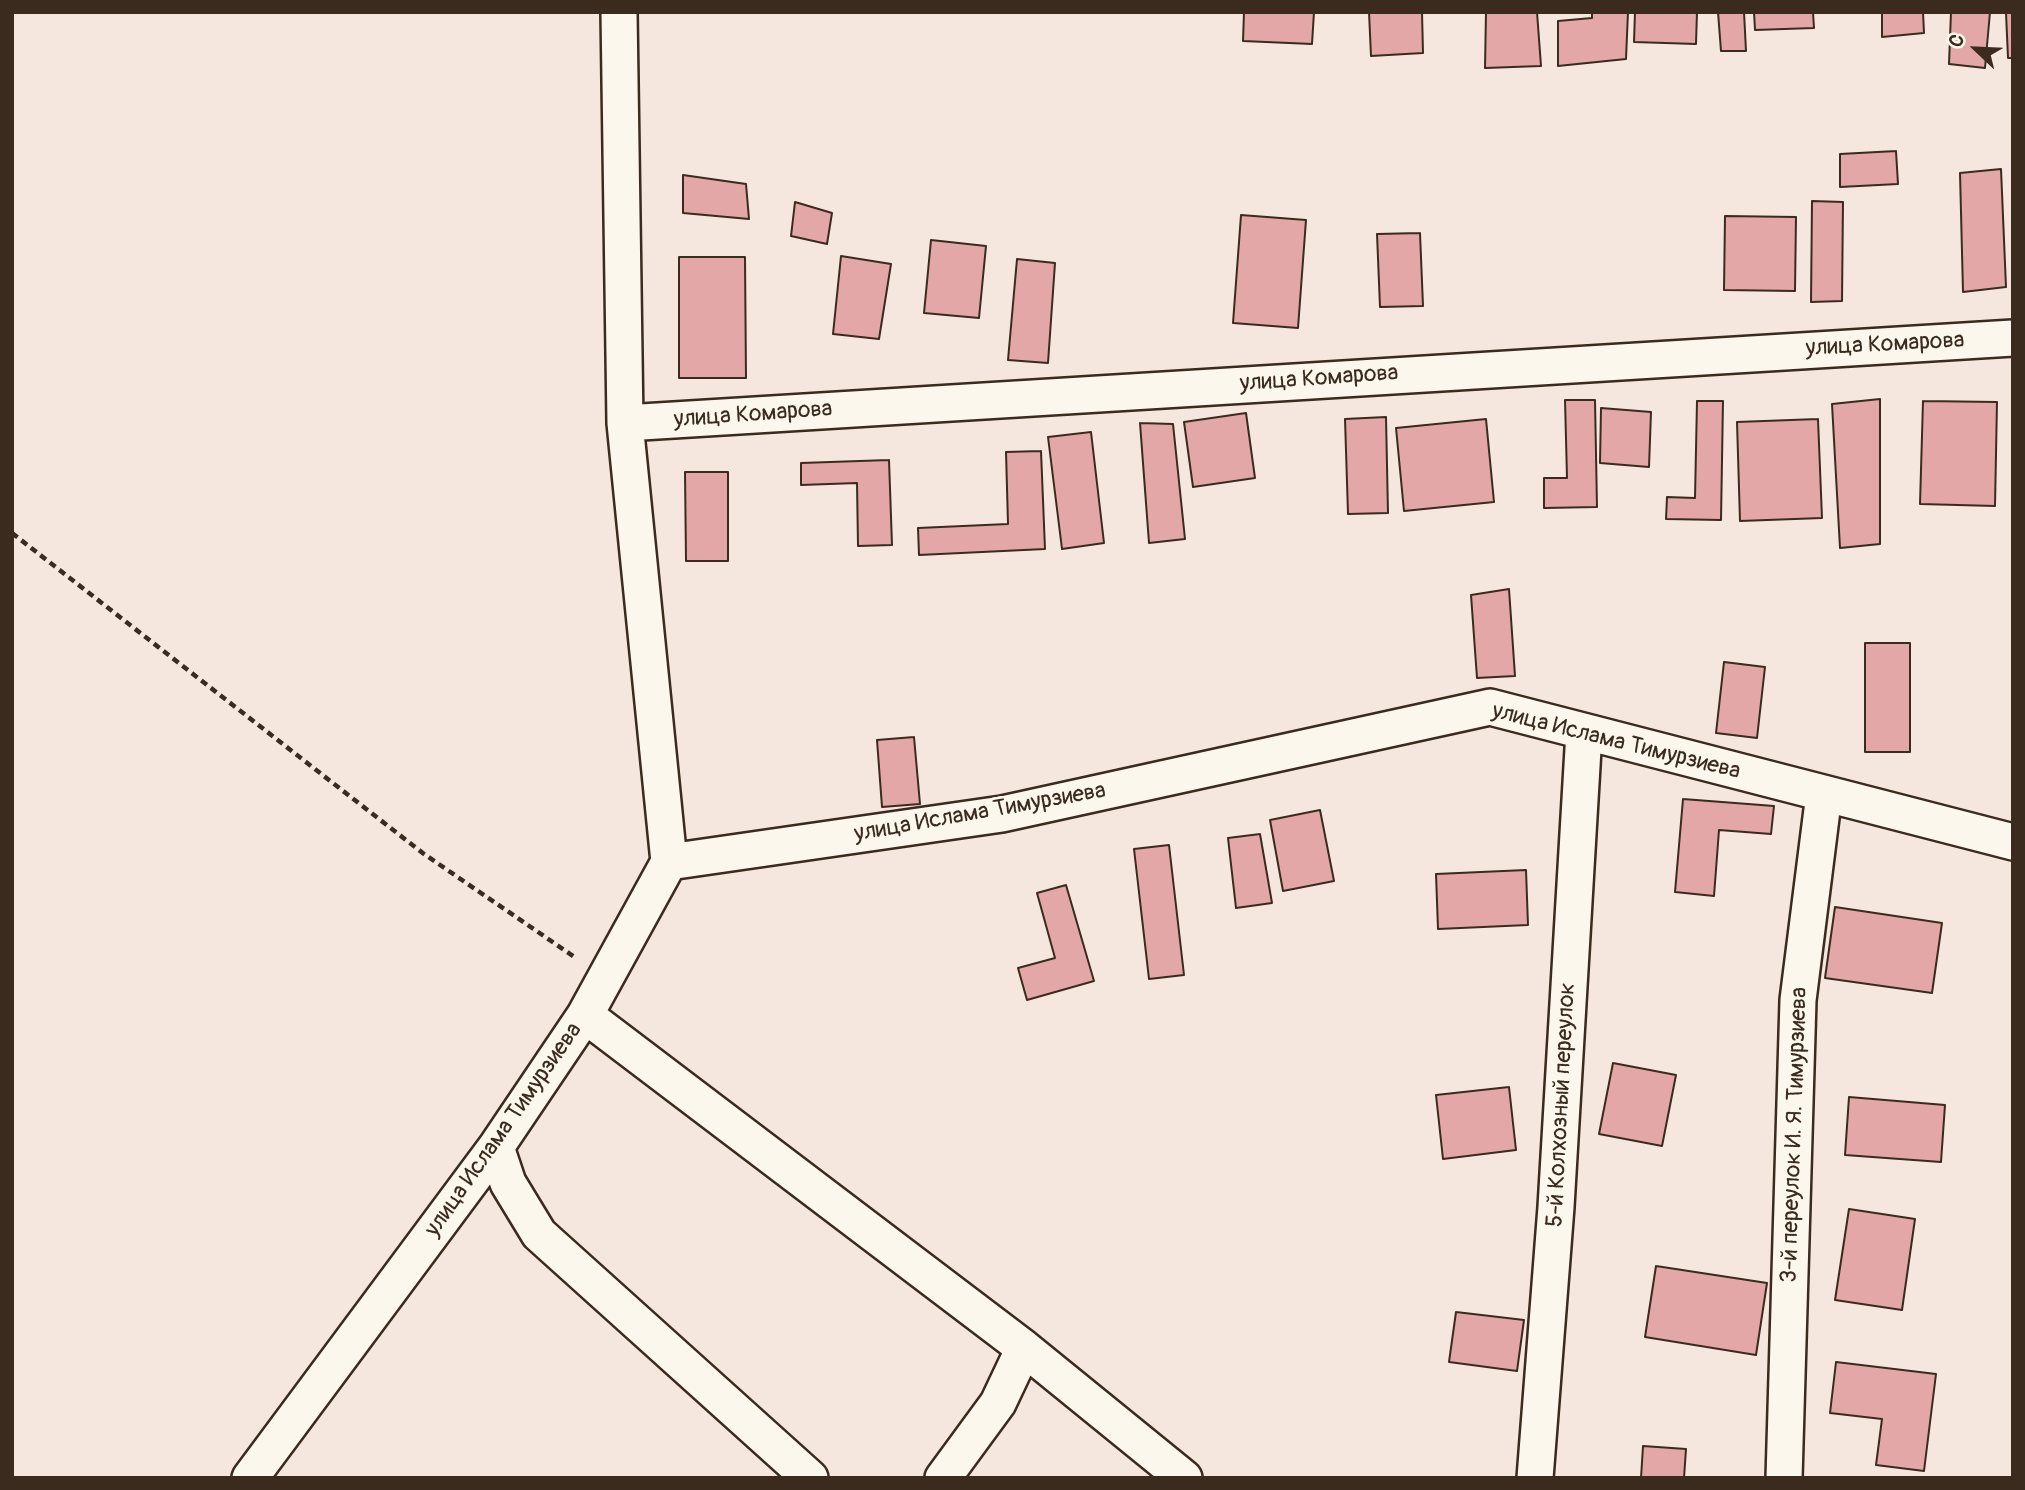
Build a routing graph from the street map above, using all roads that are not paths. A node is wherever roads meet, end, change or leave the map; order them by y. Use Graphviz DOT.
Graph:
graph roads {
  1 [pos="619,12"];
  2 [pos="2013,338"];
  3 [pos="625,423"];
  4 [pos="1584,732"];
  5 [pos="1824,794"];
  6 [pos="2013,842"];
  7 [pos="669,862"];
  8 [pos="585,1015"];
  9 [pos="496,1147"];
  10 [pos="1024,1348"];
  11 [pos="250,1478"];
  12 [pos="810,1478"];
  13 [pos="943,1478"];
  14 [pos="1184,1478"];
  15 [pos="1535,1478"];
  16 [pos="1784,1478"];
  1 -- 3 [label="street"];
  2 -- 3 [label="street, улица Комарова"];
  3 -- 7 [label="street"];
  4 -- 5 [label="street, улица Ислама Тимурзиева"];
  4 -- 7 [label="street, улица Ислама Тимурзиева"];
  4 -- 15 [label="street, 5-й Колхозный переулок"];
  5 -- 6 [label="street, улица Ислама Тимурзиева"];
  5 -- 16 [label="street, 3-й переулок И. Я. Тимурзиева"];
  7 -- 8 [label="street, улица Ислама Тимурзиева"];
  8 -- 9 [label="street, улица Ислама Тимурзиева"];
  8 -- 10 [label="street"];
  9 -- 11 [label="street, улица Ислама Тимурзиева"];
  9 -- 12 [label="street"];
  10 -- 13 [label="street"];
  10 -- 14 [label="street"];
}
